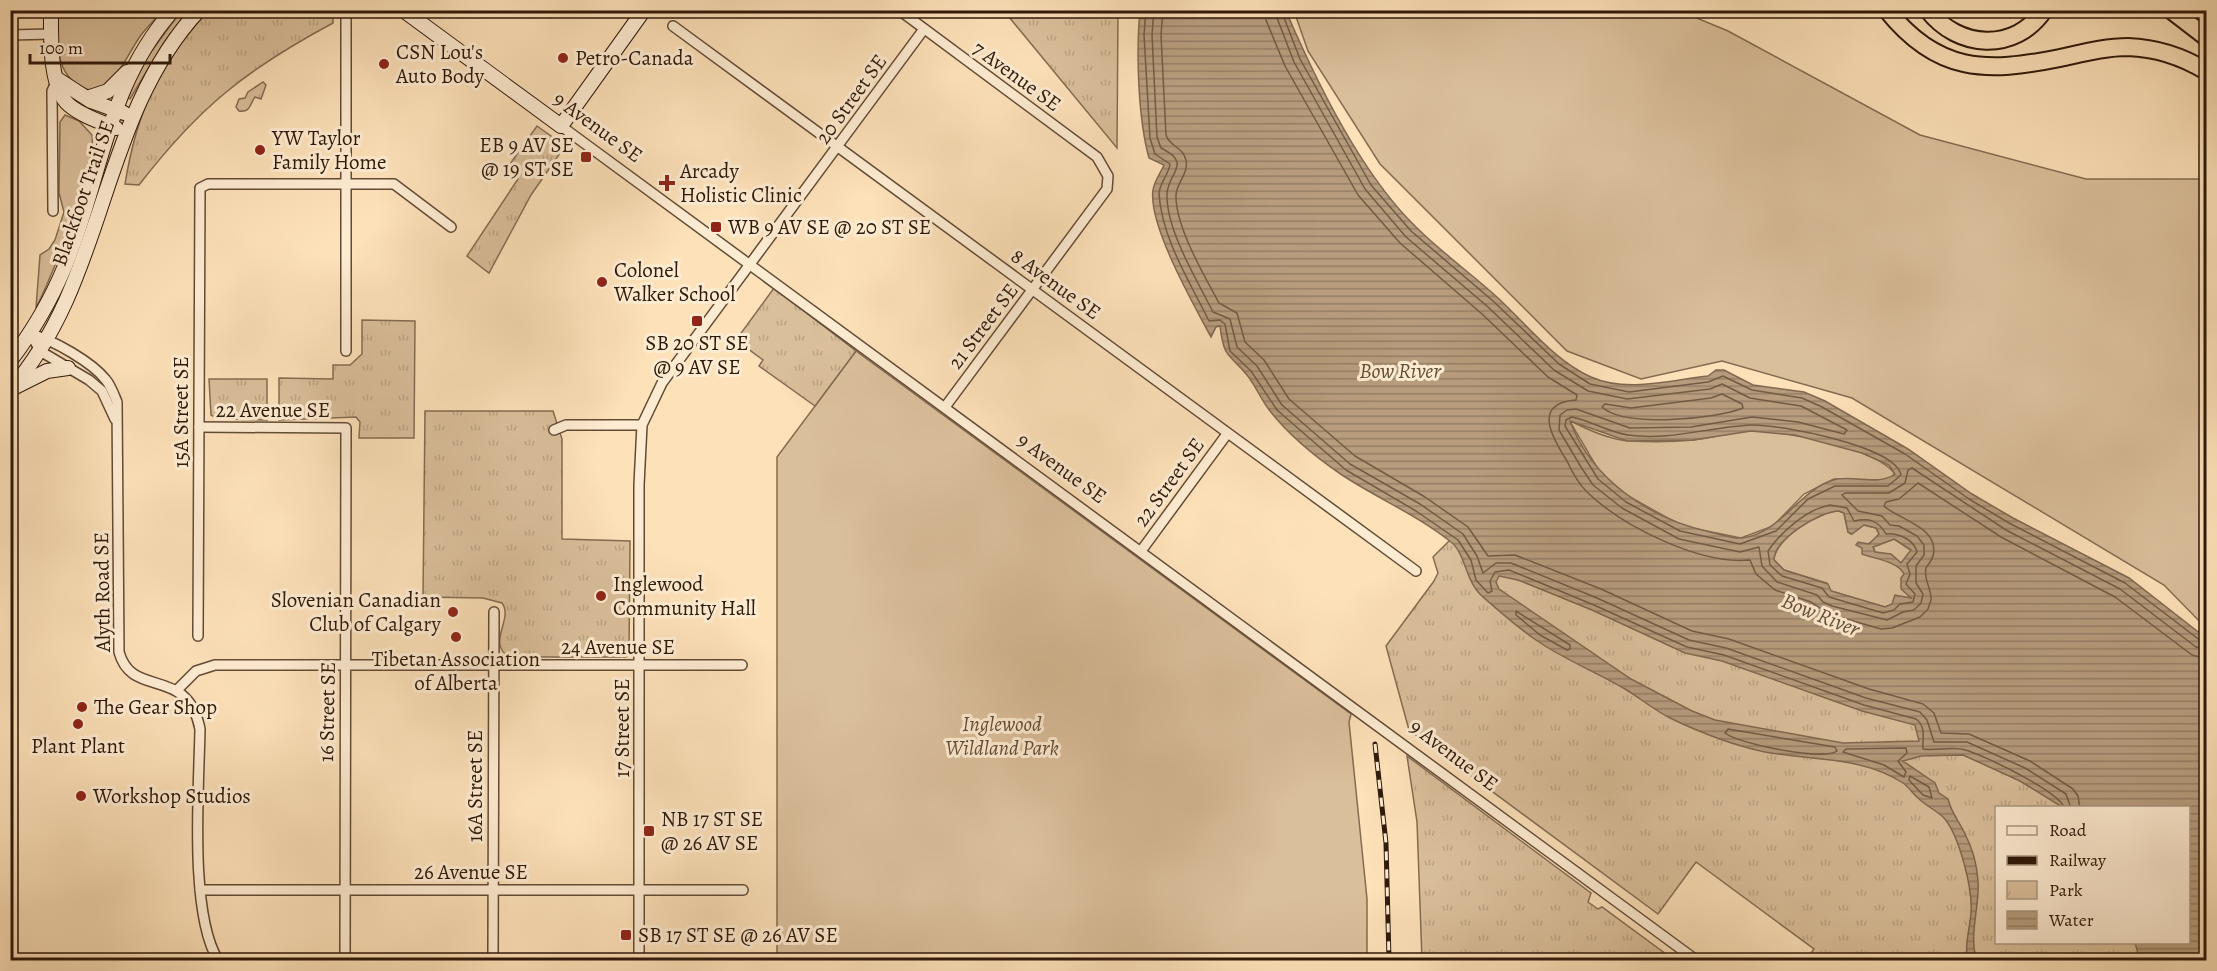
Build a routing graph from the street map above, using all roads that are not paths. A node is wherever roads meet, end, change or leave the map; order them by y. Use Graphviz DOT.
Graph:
graph roads {
  1 [pos="51,10"];
  2 [pos="173,10"];
  3 [pos="199,10"];
  4 [pos="346,10"];
  5 [pos="403,10"];
  6 [pos="644,10"];
  7 [pos="898,10"];
  8 [pos="1889,10"];
  9 [pos="1928,10"];
  10 [pos="2044,10"];
  11 [pos="2171,10"];
  12 [pos="673,26"];
  13 [pos="924,30"];
  14 [pos="51,34"];
  15 [pos="10,35"];
  16 [pos="2206,37"];
  17 [pos="133,64"];
  18 [pos="2206,71"];
  19 [pos="57,79"];
  20 [pos="87,98"];
  21 [pos="115,110"];
  22 [pos="131,116"];
  23 [pos="109,125"];
  24 [pos="561,126"];
  25 [pos="125,131"];
  26 [pos="838,147"];
  27 [pos="1108,176"];
  28 [pos="346,184"];
  29 [pos="53,212"];
  30 [pos="451,227"];
  31 [pos="752,264"];
  32 [pos="1033,289"];
  33 [pos="31,334"];
  34 [pos="48,339"];
  35 [pos="40,351"];
  36 [pos="346,351"];
  37 [pos="10,361"];
  38 [pos="68,368"];
  39 [pos="12,389"];
  40 [pos="945,407"];
  41 [pos="642,425"];
  42 [pos="118,427"];
  43 [pos="199,427"];
  44 [pos="346,428"];
  45 [pos="554,430"];
  46 [pos="1227,434"];
  47 [pos="1141,551"];
  48 [pos="1416,571"];
  49 [pos="494,612"];
  50 [pos="198,636"];
  51 [pos="345,665"];
  52 [pos="493,665"];
  53 [pos="640,665"];
  54 [pos="742,665"];
  55 [pos="178,689"];
  56 [pos="200,890"];
  57 [pos="345,890"];
  58 [pos="493,890"];
  59 [pos="743,890"];
  60 [pos="639,891"];
  61 [pos="218,960"];
  62 [pos="345,960"];
  63 [pos="493,960"];
  64 [pos="639,960"];
  65 [pos="1696,960"];
  1 -- 14 [label="main road"];
  2 -- 17 [label="main road, Blackfoot Trail SE"];
  3 -- 22 [label="main road, Blackfoot Trail SE"];
  4 -- 28 [label="street"];
  5 -- 24 [label="main road, 9 Avenue SE"];
  6 -- 24 [label="main road"];
  7 -- 13 [label="street, 7 Avenue SE"];
  8 -- 18 [label="highway"];
  9 -- 10 [label="highway"];
  11 -- 16 [label="highway"];
  12 -- 26 [label="street, 8 Avenue SE"];
  13 -- 26 [label="street, 20 Street SE"];
  13 -- 27 [label="street, 7 Avenue SE"];
  14 -- 15 [label="street"];
  14 -- 19 [label="main road"];
  17 -- 20 [label="main road"];
  17 -- 21 [label="main road, Blackfoot Trail SE"];
  19 -- 20 [label="main road"];
  19 -- 23 [label="main road"];
  19 -- 29 [label="street"];
  20 -- 21 [label="main road"];
  21 -- 22 [label="main road"];
  21 -- 23 [label="main road, Blackfoot Trail SE"];
  22 -- 25 [label="main road, Blackfoot Trail SE"];
  23 -- 25 [label="main road"];
  23 -- 33 [label="main road, Blackfoot Trail SE"];
  24 -- 31 [label="street, 9 Avenue SE"];
  25 -- 34 [label="main road, Blackfoot Trail SE"];
  26 -- 31 [label="street, 20 Street SE"];
  26 -- 32 [label="street, 8 Avenue SE"];
  27 -- 32 [label="street, 21 Street SE"];
  28 -- 30 [label="street"];
  28 -- 36 [label="street"];
  28 -- 43 [label="street, 15A Street SE"];
  31 -- 40 [label="street, 9 Avenue SE"];
  31 -- 41 [label="street, 20 Street SE"];
  32 -- 40 [label="street, 21 Street SE"];
  32 -- 46 [label="street, 8 Avenue SE"];
  33 -- 34 [label="street, Alyth Road SE"];
  33 -- 35 [label="street"];
  33 -- 37 [label="main road, Blackfoot Trail SE"];
  34 -- 35 [label="main road, Blackfoot Trail SE"];
  34 -- 42 [label="street, Alyth Road SE"];
  35 -- 38 [label="street, Alyth Road SE"];
  35 -- 39 [label="main road, Blackfoot Trail SE"];
  38 -- 39 [label="main road"];
  38 -- 42 [label="street, Alyth Road SE"];
  40 -- 47 [label="street, 9 Avenue SE"];
  41 -- 45 [label="street"];
  41 -- 53 [label="street, 17 Street SE"];
  42 -- 55 [label="street, Alyth Road SE"];
  43 -- 44 [label="street, 22 Avenue SE"];
  43 -- 50 [label="street, 15A Street SE"];
  44 -- 51 [label="street, 16 Street SE"];
  46 -- 47 [label="street, 22 Street SE"];
  46 -- 48 [label="street, 8 Avenue SE"];
  47 -- 65 [label="street, 9 Avenue SE"];
  49 -- 52 [label="street, 16A Street SE"];
  51 -- 52 [label="street, 24 Avenue SE"];
  51 -- 55 [label="street, 24 Avenue SE"];
  51 -- 57 [label="street, 16 Street SE"];
  52 -- 53 [label="street, 24 Avenue SE"];
  52 -- 58 [label="street, 16A Street SE"];
  53 -- 54 [label="street, 24 Avenue SE"];
  53 -- 60 [label="street, 17 Street SE"];
  55 -- 56 [label="street"];
  56 -- 57 [label="street, 26 Avenue SE"];
  56 -- 61 [label="street"];
  57 -- 58 [label="street, 26 Avenue SE"];
  57 -- 62 [label="street, 16 Street SE"];
  58 -- 60 [label="street, 26 Avenue SE"];
  58 -- 63 [label="street, 16A Street SE"];
  59 -- 60 [label="street, 26 Avenue SE"];
  60 -- 64 [label="street, 17 Street SE"];
}
